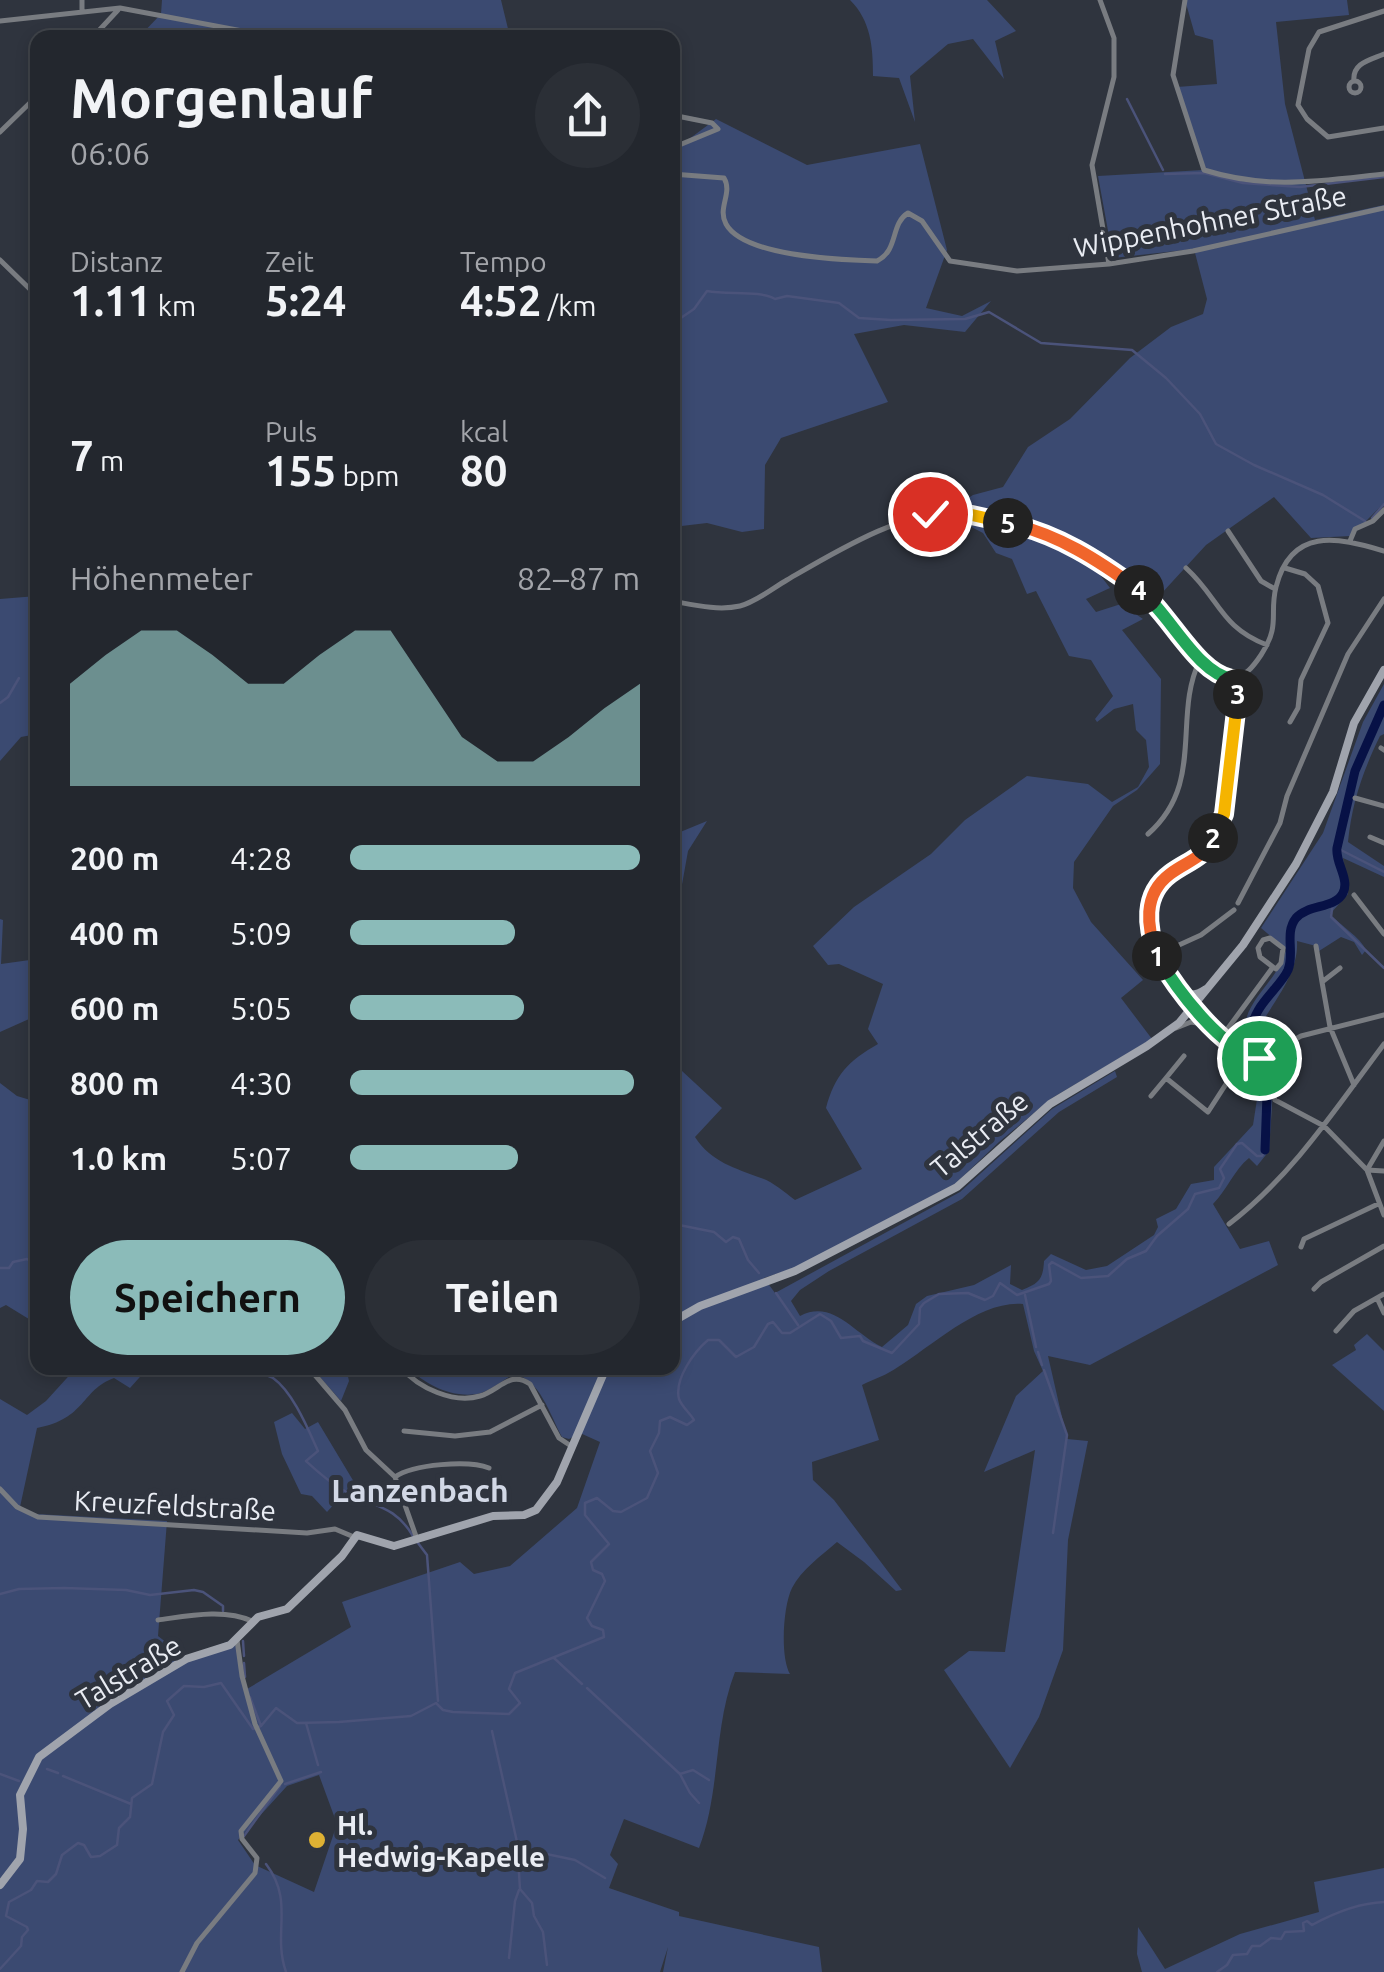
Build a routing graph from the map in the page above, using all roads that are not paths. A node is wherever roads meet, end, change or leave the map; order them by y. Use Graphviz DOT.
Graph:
graph roads {
  1 [pos="82,0"];
  2 [pos="1100,0"];
  3 [pos="1185,0"];
  4 [pos="120,8"];
  5 [pos="82,11"];
  6 [pos="1384,12"];
  7 [pos="0,21"];
  8 [pos="99,30"];
  9 [pos="237,30"];
  10 [pos="1384,54"];
  11 [pos="1354,81"];
  12 [pos="30,102"];
  13 [pos="680,117"];
  14 [pos="2,128"];
  15 [pos="1384,128"];
  16 [pos="680,145"];
  17 [pos="1384,174"];
  18 [pos="680,175"];
  19 [pos="1384,208"];
  20 [pos="0,260"];
  21 [pos="1109,264"];
  22 [pos="30,289"];
  23 [pos="1384,510"];
  24 [pos="1228,531"];
  25 [pos="1350,541"];
  26 [pos="1384,551"];
  27 [pos="1186,568"];
  28 [pos="1286,568"];
  29 [pos="1275,589"];
  30 [pos="1384,599"];
  31 [pos="680,602"];
  32 [pos="1267,645"];
  33 [pos="1201,659"];
  34 [pos="1207,667"];
  35 [pos="1384,670"];
  36 [pos="1194,674"];
  37 [pos="1241,676"];
  38 [pos="1232,679"];
  39 [pos="1239,694"];
  40 [pos="1290,722"];
  41 [pos="1355,798"];
  42 [pos="1384,806"];
  43 [pos="1148,834"];
  44 [pos="1370,837"];
  45 [pos="1384,843"];
  46 [pos="1354,895"];
  47 [pos="1384,934"];
  48 [pos="1316,946"];
  49 [pos="1156,954"];
  50 [pos="1273,967"];
  51 [pos="1340,968"];
  52 [pos="1322,982"];
  53 [pos="1214,983"];
  54 [pos="1176,988"];
  55 [pos="1193,1010"];
  56 [pos="1384,1016"];
  57 [pos="1212,1026"];
  58 [pos="1330,1027"];
  59 [pos="1164,1034"];
  60 [pos="1223,1035"];
  61 [pos="1384,1044"];
  62 [pos="1246,1053"];
  63 [pos="1269,1054"];
  64 [pos="1184,1056"];
  65 [pos="1166,1078"];
  66 [pos="1354,1084"];
  67 [pos="1150,1096"];
  68 [pos="1324,1126"];
  69 [pos="1384,1141"];
  70 [pos="1368,1170"];
  71 [pos="1384,1171"];
  72 [pos="1378,1204"];
  73 [pos="1384,1214"];
  74 [pos="1229,1224"];
  75 [pos="1301,1246"];
  76 [pos="1384,1246"];
  77 [pos="1314,1290"];
  78 [pos="1380,1296"];
  79 [pos="1384,1314"];
  80 [pos="680,1317"];
  81 [pos="1336,1330"];
  82 [pos="315,1375"];
  83 [pos="409,1375"];
  84 [pos="603,1375"];
  85 [pos="542,1405"];
  86 [pos="404,1431"];
  87 [pos="571,1446"];
  88 [pos="489,1468"];
  89 [pos="395,1477"];
  90 [pos="0,1489"];
  91 [pos="355,1537"];
  92 [pos="418,1538"];
  93 [pos="158,1620"];
  94 [pos="252,1621"];
  95 [pos="237,1640"];
  96 [pos="0,1885"];
  97 [pos="182,1972"];
  1 -- 5 [label="street"];
  2 -- 21 [label="street"];
  3 -- 17 [label="street"];
  4 -- 5 [label="street"];
  4 -- 8 [label="street"];
  4 -- 9 [label="street"];
  5 -- 7 [label="street"];
  6 -- 15 [label="street"];
  10 -- 11 [label="street"];
  12 -- 14 [label="street"];
  13 -- 16 [label="street"];
  18 -- 21 [label="street, Wippenhohner Straße"];
  19 -- 21 [label="street, Wippenhohner Straße"];
  20 -- 22 [label="street"];
  23 -- 25 [label="street"];
  24 -- 29 [label="street"];
  25 -- 26 [label="street"];
  25 -- 28 [label="street"];
  27 -- 32 [label="street"];
  28 -- 29 [label="street"];
  28 -- 40 [label="street"];
  29 -- 32 [label="street"];
  30 -- 49 [label="street"];
  31 -- 33 [label="street"];
  32 -- 37 [label="street"];
  33 -- 34 [label="street"];
  33 -- 36 [label="street"];
  34 -- 36 [label="street"];
  34 -- 38 [label="street"];
  35 -- 53 [label="main road, Talstraße"];
  36 -- 43 [label="street"];
  37 -- 38 [label="street"];
  37 -- 39 [label="street"];
  38 -- 39 [label="street"];
  39 -- 49 [label="street"];
  41 -- 42 [label="street"];
  44 -- 45 [label="street"];
  46 -- 47 [label="street"];
  48 -- 52 [label="street"];
  49 -- 54 [label="street"];
  50 -- 50 [label="street"];
  50 -- 60 [label="street"];
  51 -- 52 [label="street"];
  52 -- 58 [label="street"];
  53 -- 54 [label="main road"];
  53 -- 55 [label="main road, Talstraße"];
  54 -- 55 [label="street"];
  55 -- 57 [label="street"];
  55 -- 59 [label="main road, Talstraße"];
  56 -- 58 [label="street"];
  57 -- 59 [label="street"];
  57 -- 60 [label="street"];
  58 -- 63 [label="street"];
  58 -- 66 [label="street"];
  59 -- 80 [label="main road, Talstraße"];
  60 -- 62 [label="street"];
  61 -- 66 [label="street"];
  62 -- 63 [label="street"];
  62 -- 65 [label="street"];
  63 -- 68 [label="street"];
  64 -- 65 [label="street"];
  65 -- 67 [label="street"];
  66 -- 68 [label="street"];
  68 -- 70 [label="street"];
  68 -- 74 [label="street"];
  69 -- 70 [label="street"];
  70 -- 71 [label="street"];
  70 -- 72 [label="street"];
  72 -- 73 [label="street"];
  72 -- 75 [label="street"];
  76 -- 77 [label="street"];
  78 -- 79 [label="street"];
  78 -- 81 [label="street"];
  82 -- 89 [label="street"];
  83 -- 85 [label="street"];
  84 -- 87 [label="main road"];
  85 -- 86 [label="street"];
  85 -- 87 [label="street"];
  87 -- 92 [label="main road"];
  88 -- 89 [label="street"];
  89 -- 92 [label="street"];
  90 -- 91 [label="street, Kreuzfeldstraße"];
  91 -- 92 [label="main road"];
  91 -- 94 [label="main road"];
  93 -- 94 [label="street"];
  94 -- 95 [label="main road"];
  95 -- 96 [label="main road, Talstraße"];
  95 -- 97 [label="street"];
}
